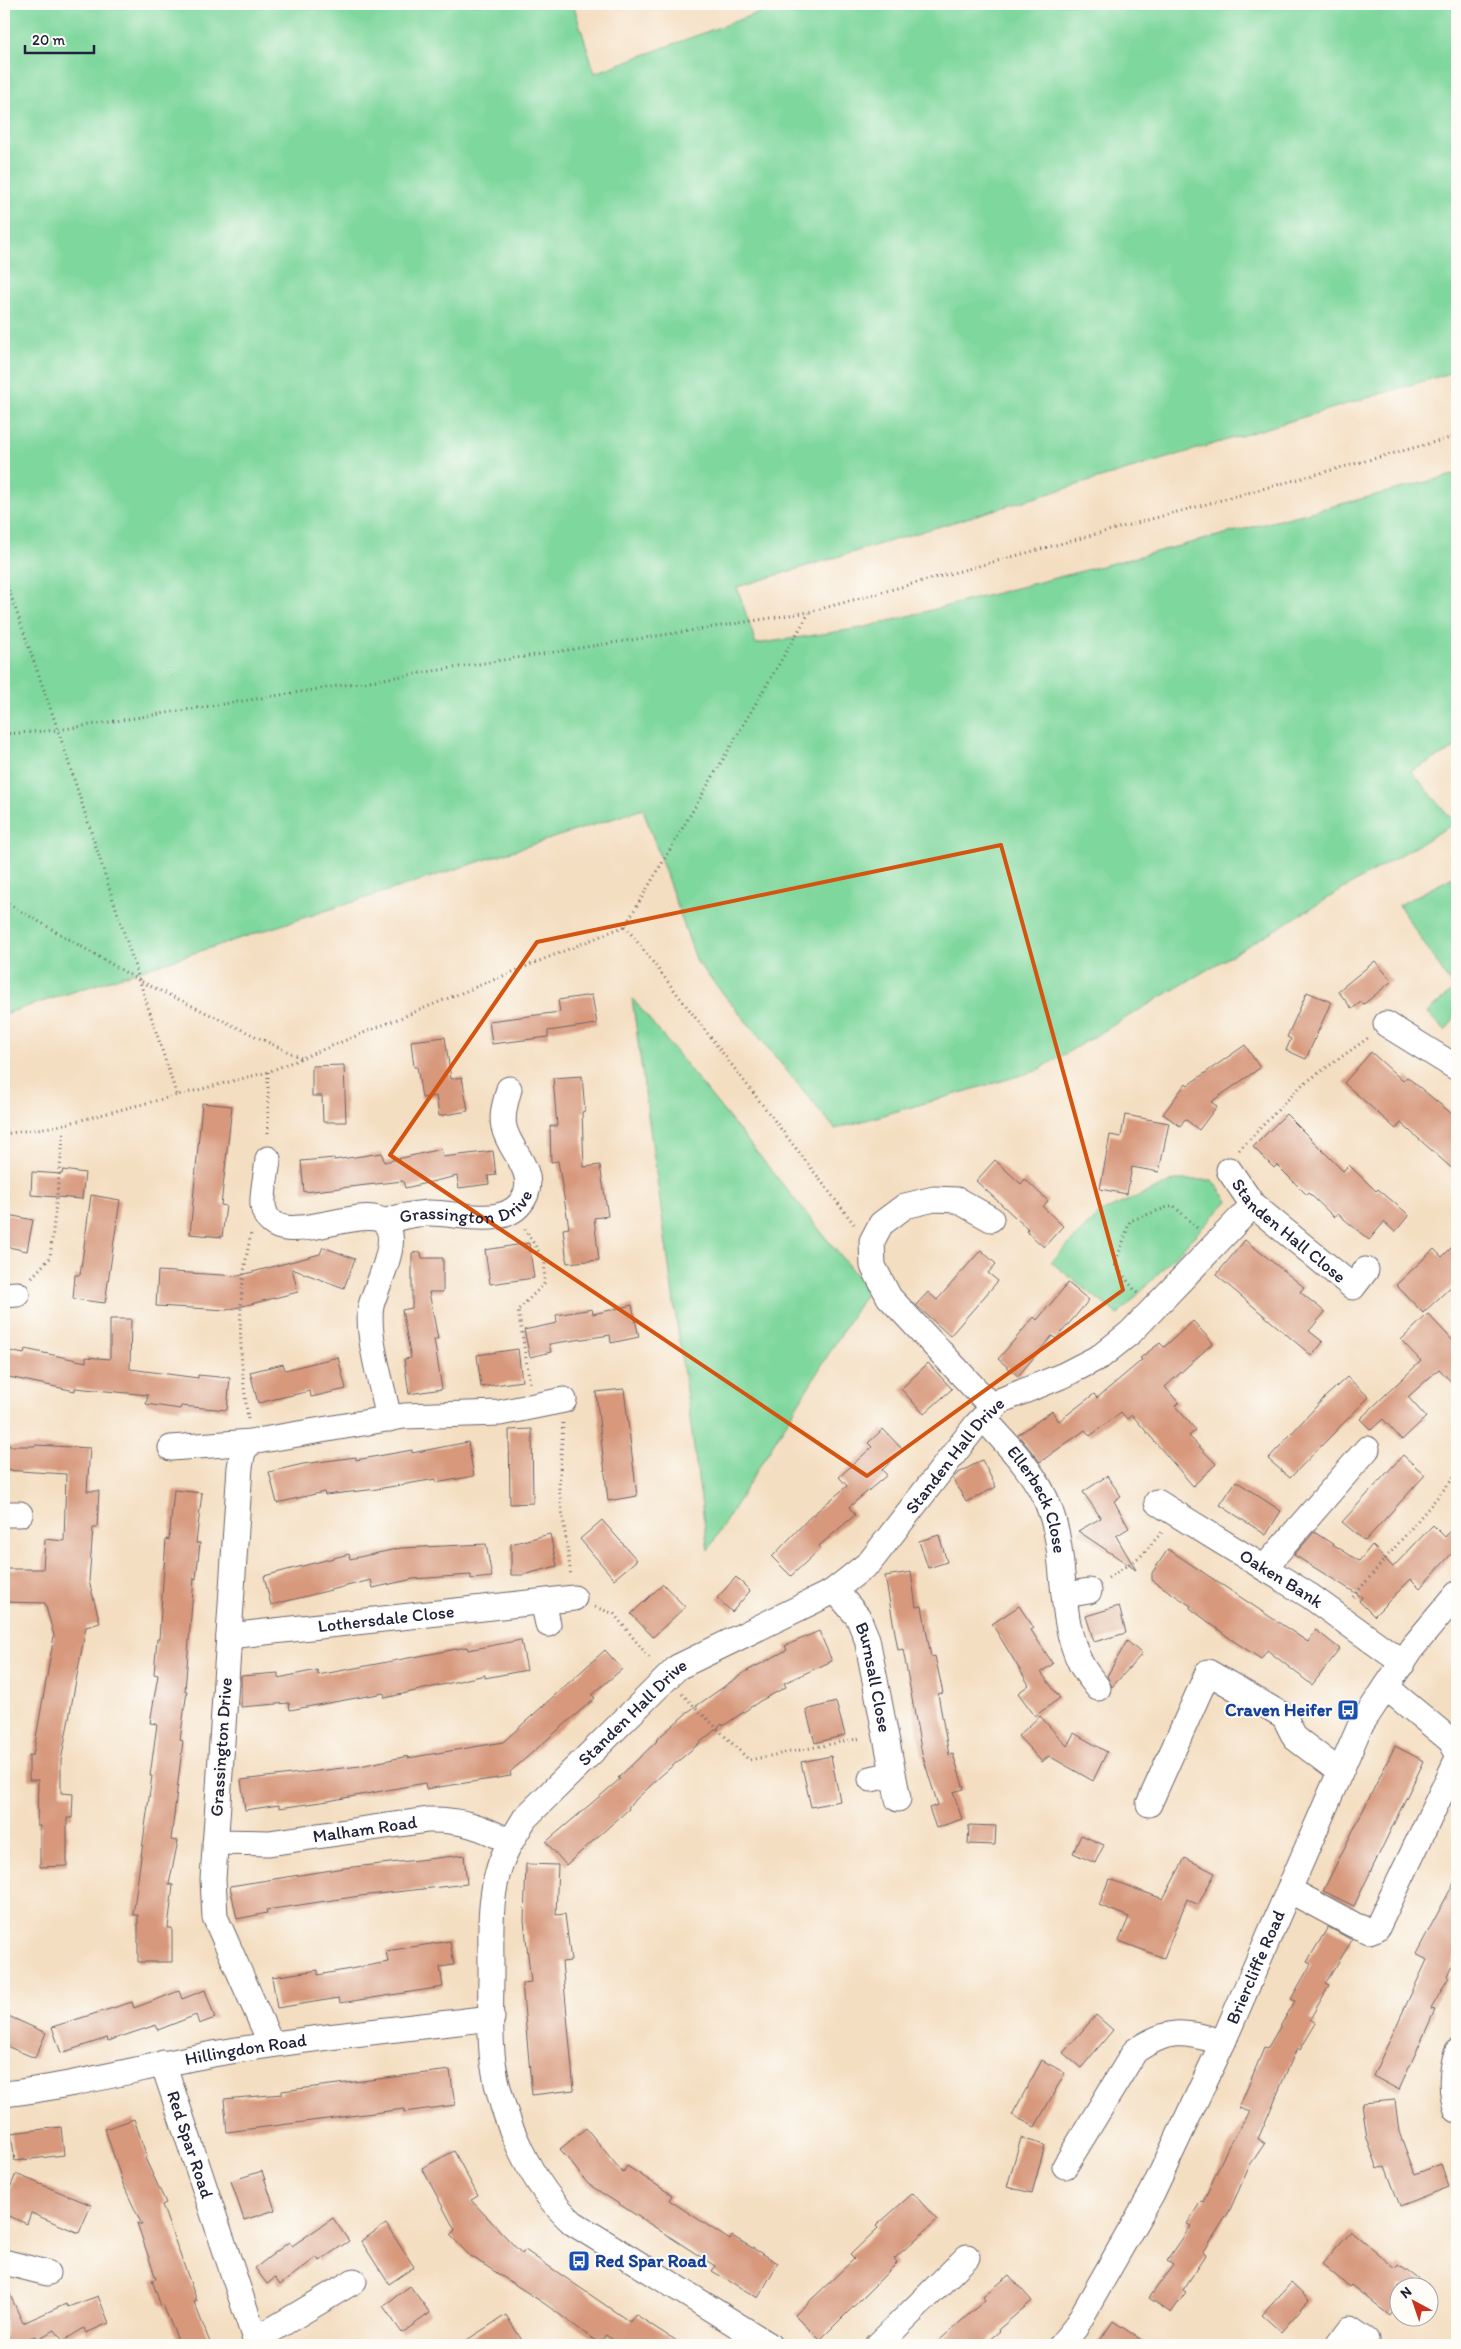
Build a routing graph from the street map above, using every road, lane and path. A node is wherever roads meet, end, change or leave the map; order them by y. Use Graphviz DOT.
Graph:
graph roads {
  1 [pos="1457,436"];
  2 [pos="4,576"];
  3 [pos="809,612"];
  4 [pos="58,730"];
  5 [pos="4,734"];
  6 [pos="4,900"];
  7 [pos="625,926"];
  8 [pos="140,981"];
  9 [pos="1386,1024"];
  10 [pos="302,1058"];
  11 [pos="1457,1068"];
  12 [pos="268,1072"];
  13 [pos="509,1089"];
  14 [pos="177,1096"];
  15 [pos="64,1130"];
  16 [pos="4,1134"];
  17 [pos="268,1159"];
  18 [pos="1229,1170"];
  19 [pos="263,1205"];
  20 [pos="1253,1205"];
  21 [pos="514,1209"];
  22 [pos="991,1219"];
  23 [pos="384,1222"];
  24 [pos="1215,1245"];
  25 [pos="873,1248"];
  26 [pos="1354,1286"];
  27 [pos="10,1295"];
  28 [pos="1152,1311"];
  29 [pos="564,1400"];
  30 [pos="534,1406"];
  31 [pos="988,1413"];
  32 [pos="389,1419"];
  33 [pos="251,1442"];
  34 [pos="172,1448"];
  35 [pos="1367,1449"];
  36 [pos="1457,1474"];
  37 [pos="1166,1507"];
  38 [pos="1264,1568"];
  39 [pos="835,1590"];
  40 [pos="1089,1591"];
  41 [pos="1457,1594"];
  42 [pos="1065,1595"];
  43 [pos="574,1598"];
  44 [pos="1340,1616"];
  45 [pos="228,1636"];
  46 [pos="1403,1663"];
  47 [pos="666,1678"];
  48 [pos="1386,1687"];
  49 [pos="1098,1688"];
  50 [pos="885,1734"];
  51 [pos="1457,1752"];
  52 [pos="1457,1760"];
  53 [pos="1340,1772"];
  54 [pos="898,1799"];
  55 [pos="1150,1804"];
  56 [pos="215,1842"];
  57 [pos="510,1842"];
  58 [pos="1289,1890"];
  59 [pos="492,2018"];
  60 [pos="1223,2042"];
  61 [pos="271,2044"];
  62 [pos="1457,2052"];
  63 [pos="163,2063"];
  64 [pos="4,2094"];
  65 [pos="1457,2110"];
  66 [pos="1065,2166"];
  67 [pos="967,2256"];
  68 [pos="4,2262"];
  69 [pos="47,2272"];
  70 [pos="344,2293"];
  71 [pos="740,2338"];
  72 [pos="256,2342"];
  73 [pos="769,2345"];
  74 [pos="878,2345"];
  75 [pos="1061,2345"];
  1 -- 3 [label="path"];
  2 -- 4 [label="path"];
  3 -- 4 [label="path"];
  3 -- 7 [label="path"];
  4 -- 5 [label="path"];
  4 -- 8 [label="path"];
  6 -- 8 [label="path"];
  7 -- 10 [label="path"];
  7 -- 25 [label="path"];
  8 -- 10 [label="path"];
  8 -- 14 [label="path"];
  9 -- 11 [label="street"];
  9 -- 18 [label="path"];
  10 -- 12 [label="path"];
  12 -- 14 [label="path"];
  12 -- 17 [label="path"];
  13 -- 21 [label="street, Grassington Drive"];
  14 -- 16 [label="path"];
  15 -- 27 [label="path"];
  17 -- 19 [label="street"];
  18 -- 20 [label="street, Standen Hall Close"];
  19 -- 23 [label="street, Grassington Drive"];
  19 -- 33 [label="path"];
  20 -- 24 [label="street, Standen Hall Drive"];
  20 -- 26 [label="street, Standen Hall Close"];
  21 -- 23 [label="street, Grassington Drive"];
  21 -- 30 [label="path"];
  22 -- 25 [label="street"];
  23 -- 32 [label="street, Grassington Drive"];
  24 -- 28 [label="street, Standen Hall Drive"];
  24 -- 28 [label="path"];
  25 -- 31 [label="street, Ellerbeck Close"];
  28 -- 31 [label="street, Standen Hall Drive"];
  29 -- 30 [label="street"];
  29 -- 43 [label="path"];
  30 -- 32 [label="street"];
  31 -- 39 [label="street, Standen Hall Drive"];
  31 -- 42 [label="street, Ellerbeck Close"];
  32 -- 33 [label="street"];
  33 -- 34 [label="street"];
  33 -- 45 [label="street, Grassington Drive"];
  35 -- 38 [label="street"];
  36 -- 44 [label="path"];
  37 -- 38 [label="street, Oaken Bank"];
  37 -- 40 [label="path"];
  38 -- 44 [label="street, Oaken Bank"];
  39 -- 47 [label="street, Standen Hall Drive"];
  39 -- 50 [label="street, Burnsall Close"];
  40 -- 42 [label="street"];
  41 -- 46 [label="street, Briercliffe Road"];
  42 -- 49 [label="street, Ellerbeck Close"];
  43 -- 45 [label="street, Lothersdale Close"];
  43 -- 47 [label="path"];
  44 -- 46 [label="street, Oaken Bank"];
  45 -- 56 [label="street, Grassington Drive"];
  46 -- 48 [label="street, Briercliffe Road"];
  47 -- 50 [label="path"];
  47 -- 57 [label="street, Standen Hall Drive"];
  48 -- 51 [label="street"];
  48 -- 53 [label="street, Briercliffe Road"];
  50 -- 54 [label="street, Burnsall Close"];
  52 -- 58 [label="street"];
  53 -- 55 [label="street"];
  53 -- 58 [label="street, Briercliffe Road"];
  56 -- 57 [label="street, Malham Road"];
  56 -- 61 [label="street, Grassington Drive"];
  57 -- 59 [label="street, Standen Hall Drive"];
  58 -- 60 [label="street, Briercliffe Road"];
  59 -- 61 [label="street, Hillingdon Road"];
  59 -- 71 [label="street, Standen Hall Drive"];
  60 -- 66 [label="street"];
  60 -- 75 [label="street, Briercliffe Road"];
  61 -- 63 [label="street, Hillingdon Road"];
  62 -- 65 [label="street"];
  63 -- 64 [label="street, Hillingdon Road"];
  63 -- 72 [label="street, Red Spar Road"];
  67 -- 74 [label="street"];
  68 -- 69 [label="street"];
  70 -- 72 [label="street, Red Spar Road"];
  71 -- 73 [label="street, Standen Hall Drive"];
}
